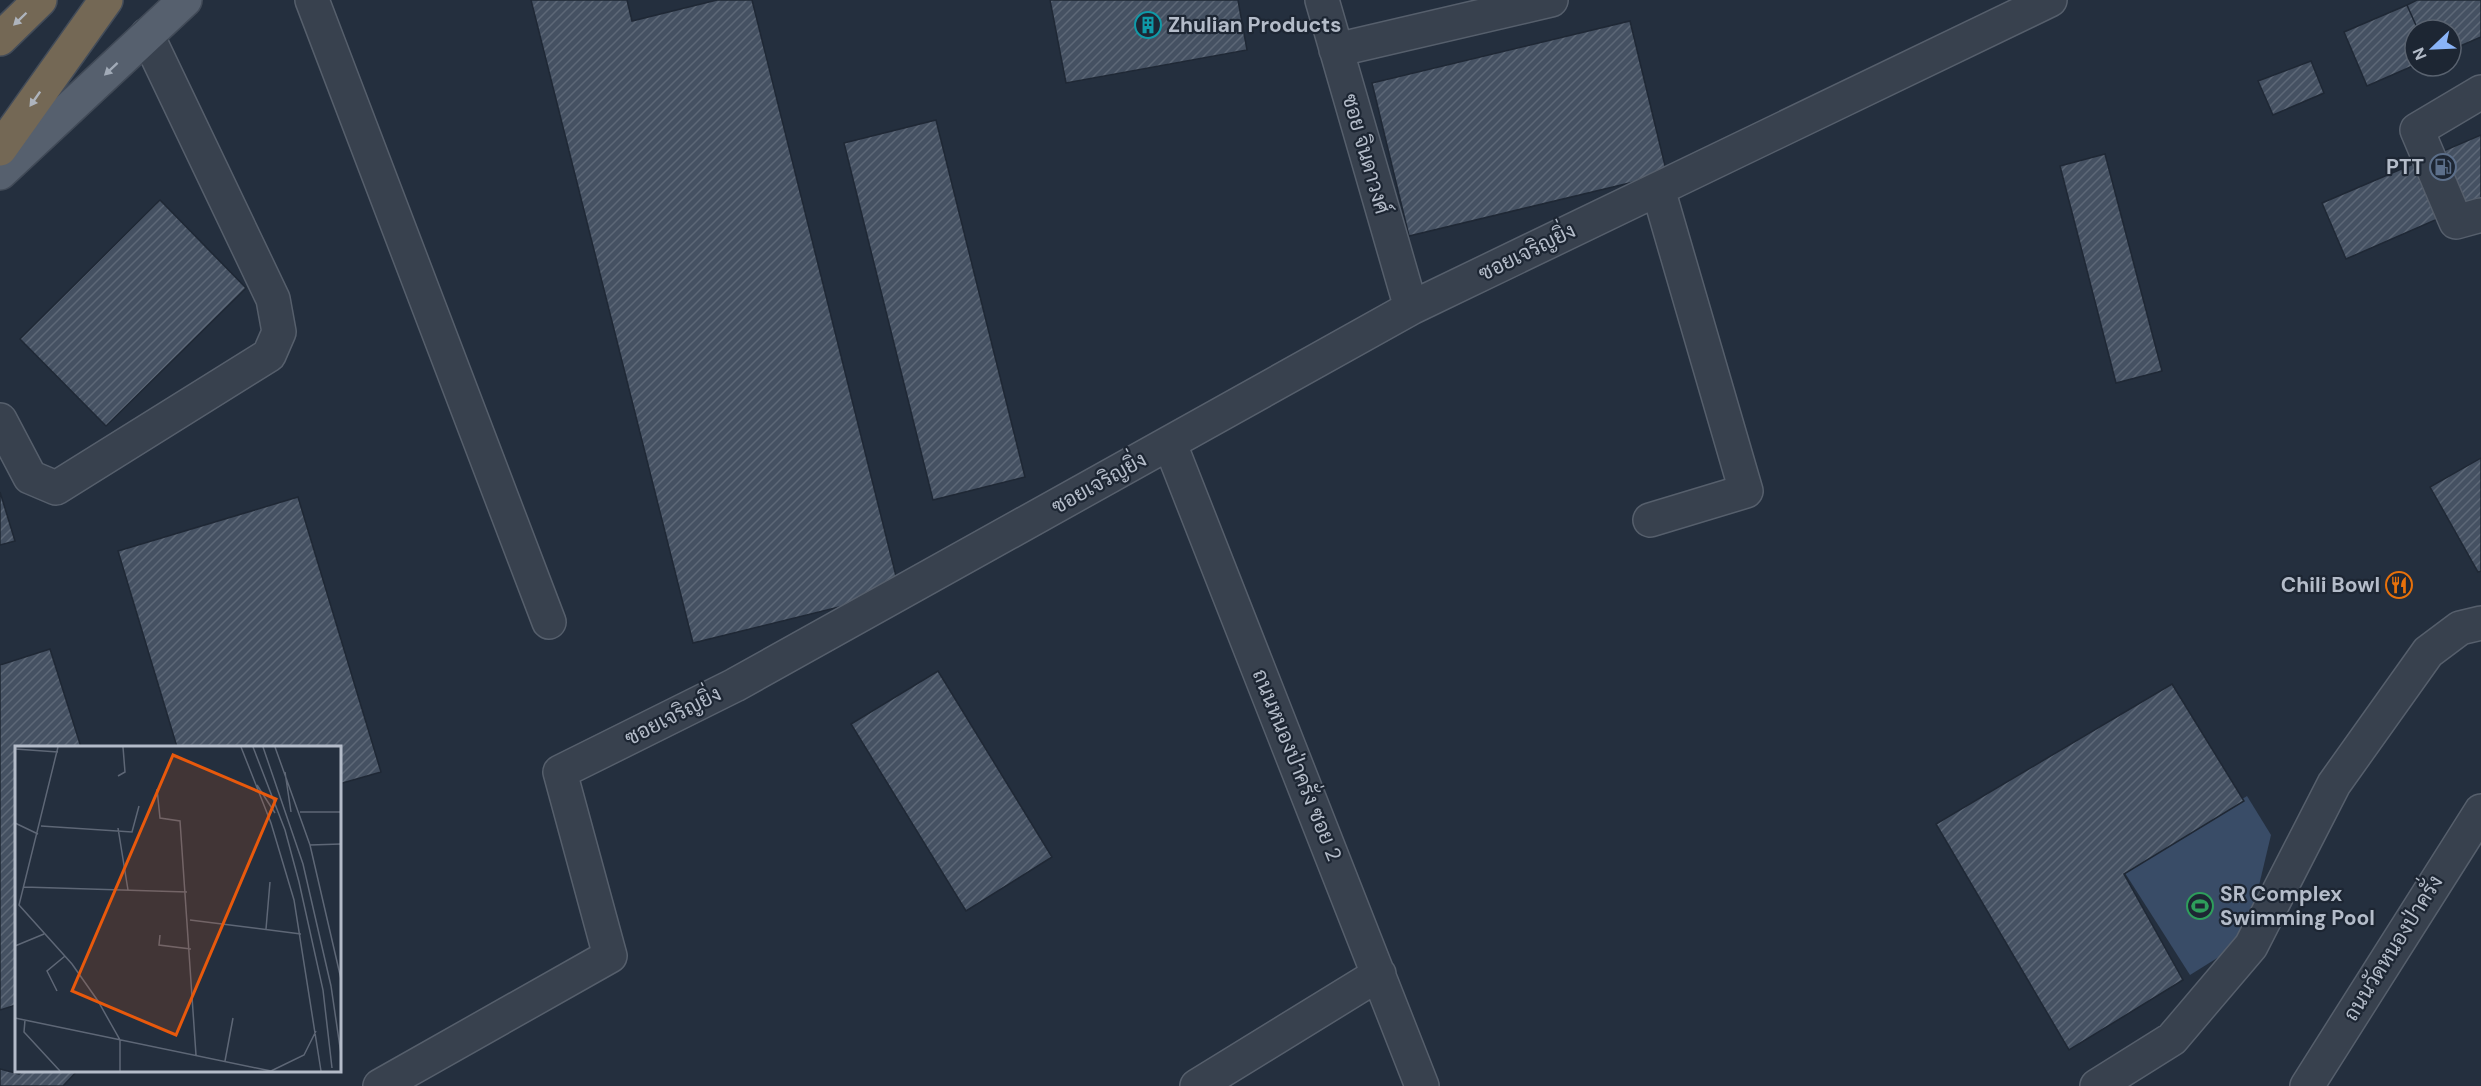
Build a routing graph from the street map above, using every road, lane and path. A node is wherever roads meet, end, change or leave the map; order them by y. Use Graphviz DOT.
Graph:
graph roads {
  1 [pos="40,0"];
  2 [pos="106,0"];
  3 [pos="185,0"];
  4 [pos="312,0"];
  5 [pos="1322,0"];
  6 [pos="1551,0"];
  7 [pos="2050,0"];
  8 [pos="147,35"];
  9 [pos="0,39"];
  10 [pos="1336,50"];
  11 [pos="2481,92"];
  12 [pos="0,149"];
  13 [pos="0,173"];
  14 [pos="1658,189"];
  15 [pos="2481,215"];
  16 [pos="1411,308"];
  17 [pos="0,420"];
  18 [pos="1170,444"];
  19 [pos="1650,520"];
  20 [pos="549,622"];
  21 [pos="2481,623"];
  22 [pos="2481,811"];
  23 [pos="1379,974"];
  24 [pos="2102,1085"];
  25 [pos="380,1086"];
  26 [pos="1197,1086"];
  27 [pos="1422,1086"];
  28 [pos="2307,1086"];
  1 -- 9 [label="highway, one-way"];
  2 -- 12 [label="highway, one-way"];
  3 -- 8 [label="main road"];
  4 -- 20 [label="street"];
  5 -- 10 [label="street, ซอย จินดาวงศ์"];
  6 -- 10 [label="street"];
  7 -- 14 [label="street, ซอยเจริญยิ่ง"];
  8 -- 13 [label="main road, one-way"];
  8 -- 17 [label="street"];
  10 -- 16 [label="street, ซอย จินดาวงศ์"];
  11 -- 15 [label="street"];
  14 -- 16 [label="street, ซอยเจริญยิ่ง"];
  14 -- 19 [label="street"];
  16 -- 18 [label="street, ซอยเจริญยิ่ง"];
  18 -- 23 [label="street, ถนนหนองป่าครั่ง ซอย 2"];
  18 -- 25 [label="street, ซอยเจริญยิ่ง"];
  21 -- 24 [label="street"];
  22 -- 28 [label="street, ถนนวัดหนองป่าครั่ง"];
  23 -- 26 [label="street"];
  23 -- 27 [label="street, ถนนหนองป่าครั่ง ซอย 2"];
}
